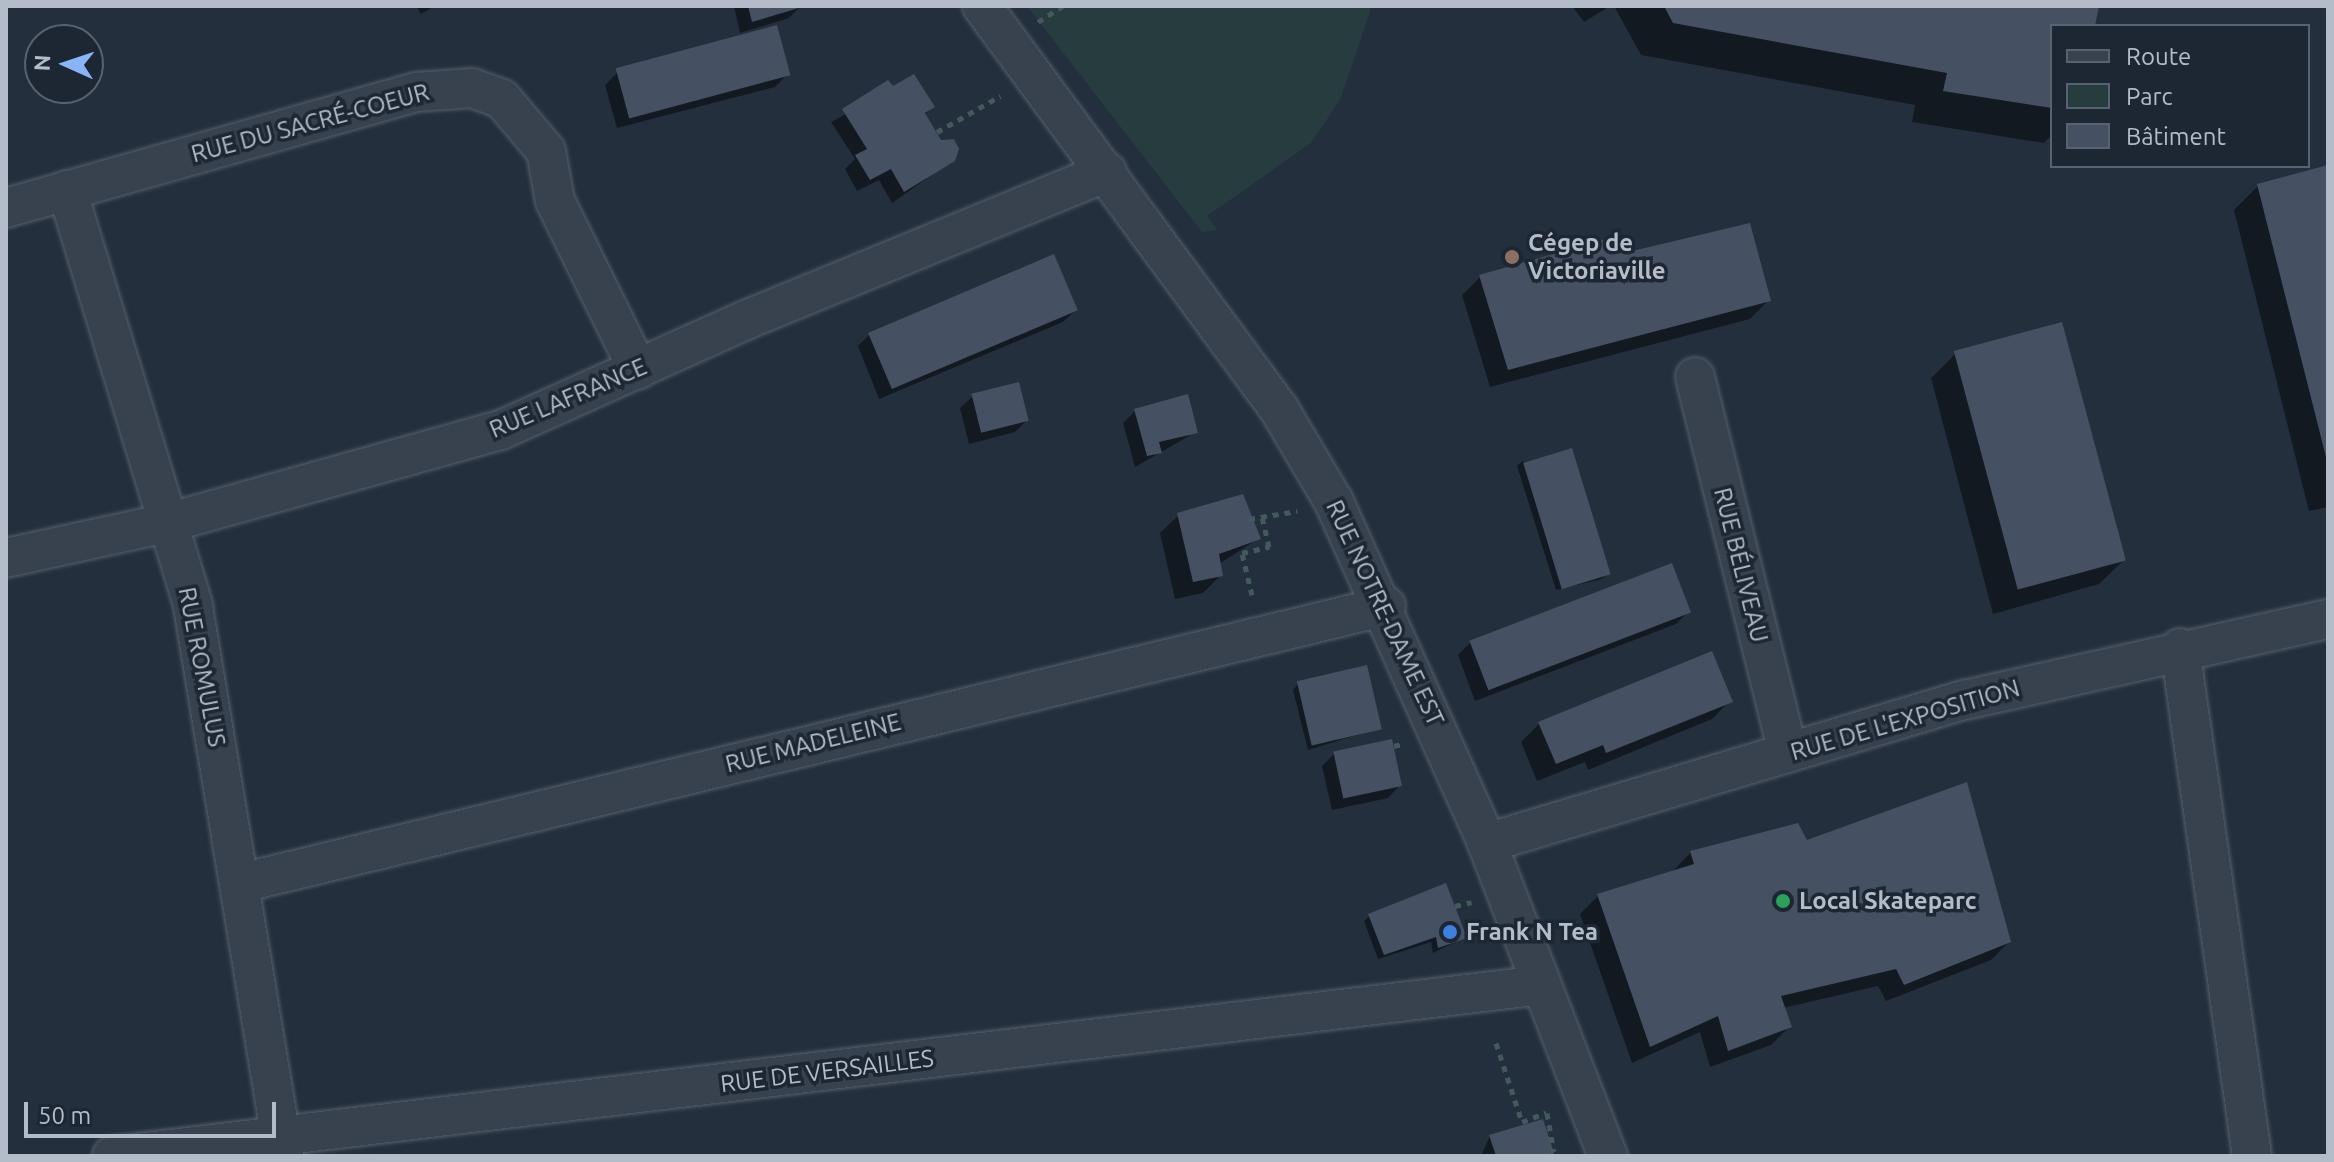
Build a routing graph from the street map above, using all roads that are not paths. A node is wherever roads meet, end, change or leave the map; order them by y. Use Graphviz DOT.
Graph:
graph roads {
  1 [pos="982,6"];
  2 [pos="1107,172"];
  3 [pos="67,190"];
  4 [pos="6,208"];
  5 [pos="638,370"];
  6 [pos="1695,377"];
  7 [pos="167,523"];
  8 [pos="6,558"];
  9 [pos="1386,606"];
  10 [pos="2328,619"];
  11 [pos="2180,648"];
  12 [pos="1788,753"];
  13 [pos="1487,843"];
  14 [pos="241,883"];
  15 [pos="1541,985"];
  16 [pos="283,1147"];
  17 [pos="112,1156"];
  18 [pos="1608,1156"];
  19 [pos="2252,1156"];
  1 -- 2 [label="street, RUE NOTRE-DAME EST"];
  2 -- 5 [label="street, RUE LAFRANCE"];
  2 -- 9 [label="street, RUE NOTRE-DAME EST"];
  3 -- 4 [label="street, RUE DU SACRÉ-COEUR"];
  3 -- 5 [label="street, RUE DU SACRÉ-COEUR"];
  3 -- 7 [label="street, RUE ROMULUS"];
  5 -- 7 [label="street, RUE LAFRANCE"];
  6 -- 12 [label="street, RUE BÉLIVEAU"];
  7 -- 8 [label="street, RUE LAFRANCE"];
  7 -- 14 [label="street, RUE ROMULUS"];
  9 -- 13 [label="street, RUE NOTRE-DAME EST"];
  9 -- 14 [label="street, RUE MADELEINE"];
  10 -- 11 [label="street, RUE DE L'EXPOSITION"];
  11 -- 12 [label="street, RUE DE L'EXPOSITION"];
  11 -- 19 [label="street"];
  12 -- 13 [label="street, RUE DE L'EXPOSITION"];
  13 -- 15 [label="street, RUE NOTRE-DAME EST"];
  14 -- 16 [label="street, RUE ROMULUS"];
  15 -- 16 [label="street, RUE DE VERSAILLES"];
  15 -- 18 [label="street, RUE NOTRE-DAME EST"];
  16 -- 17 [label="street, RUE DE VERSAILLES"];
}
